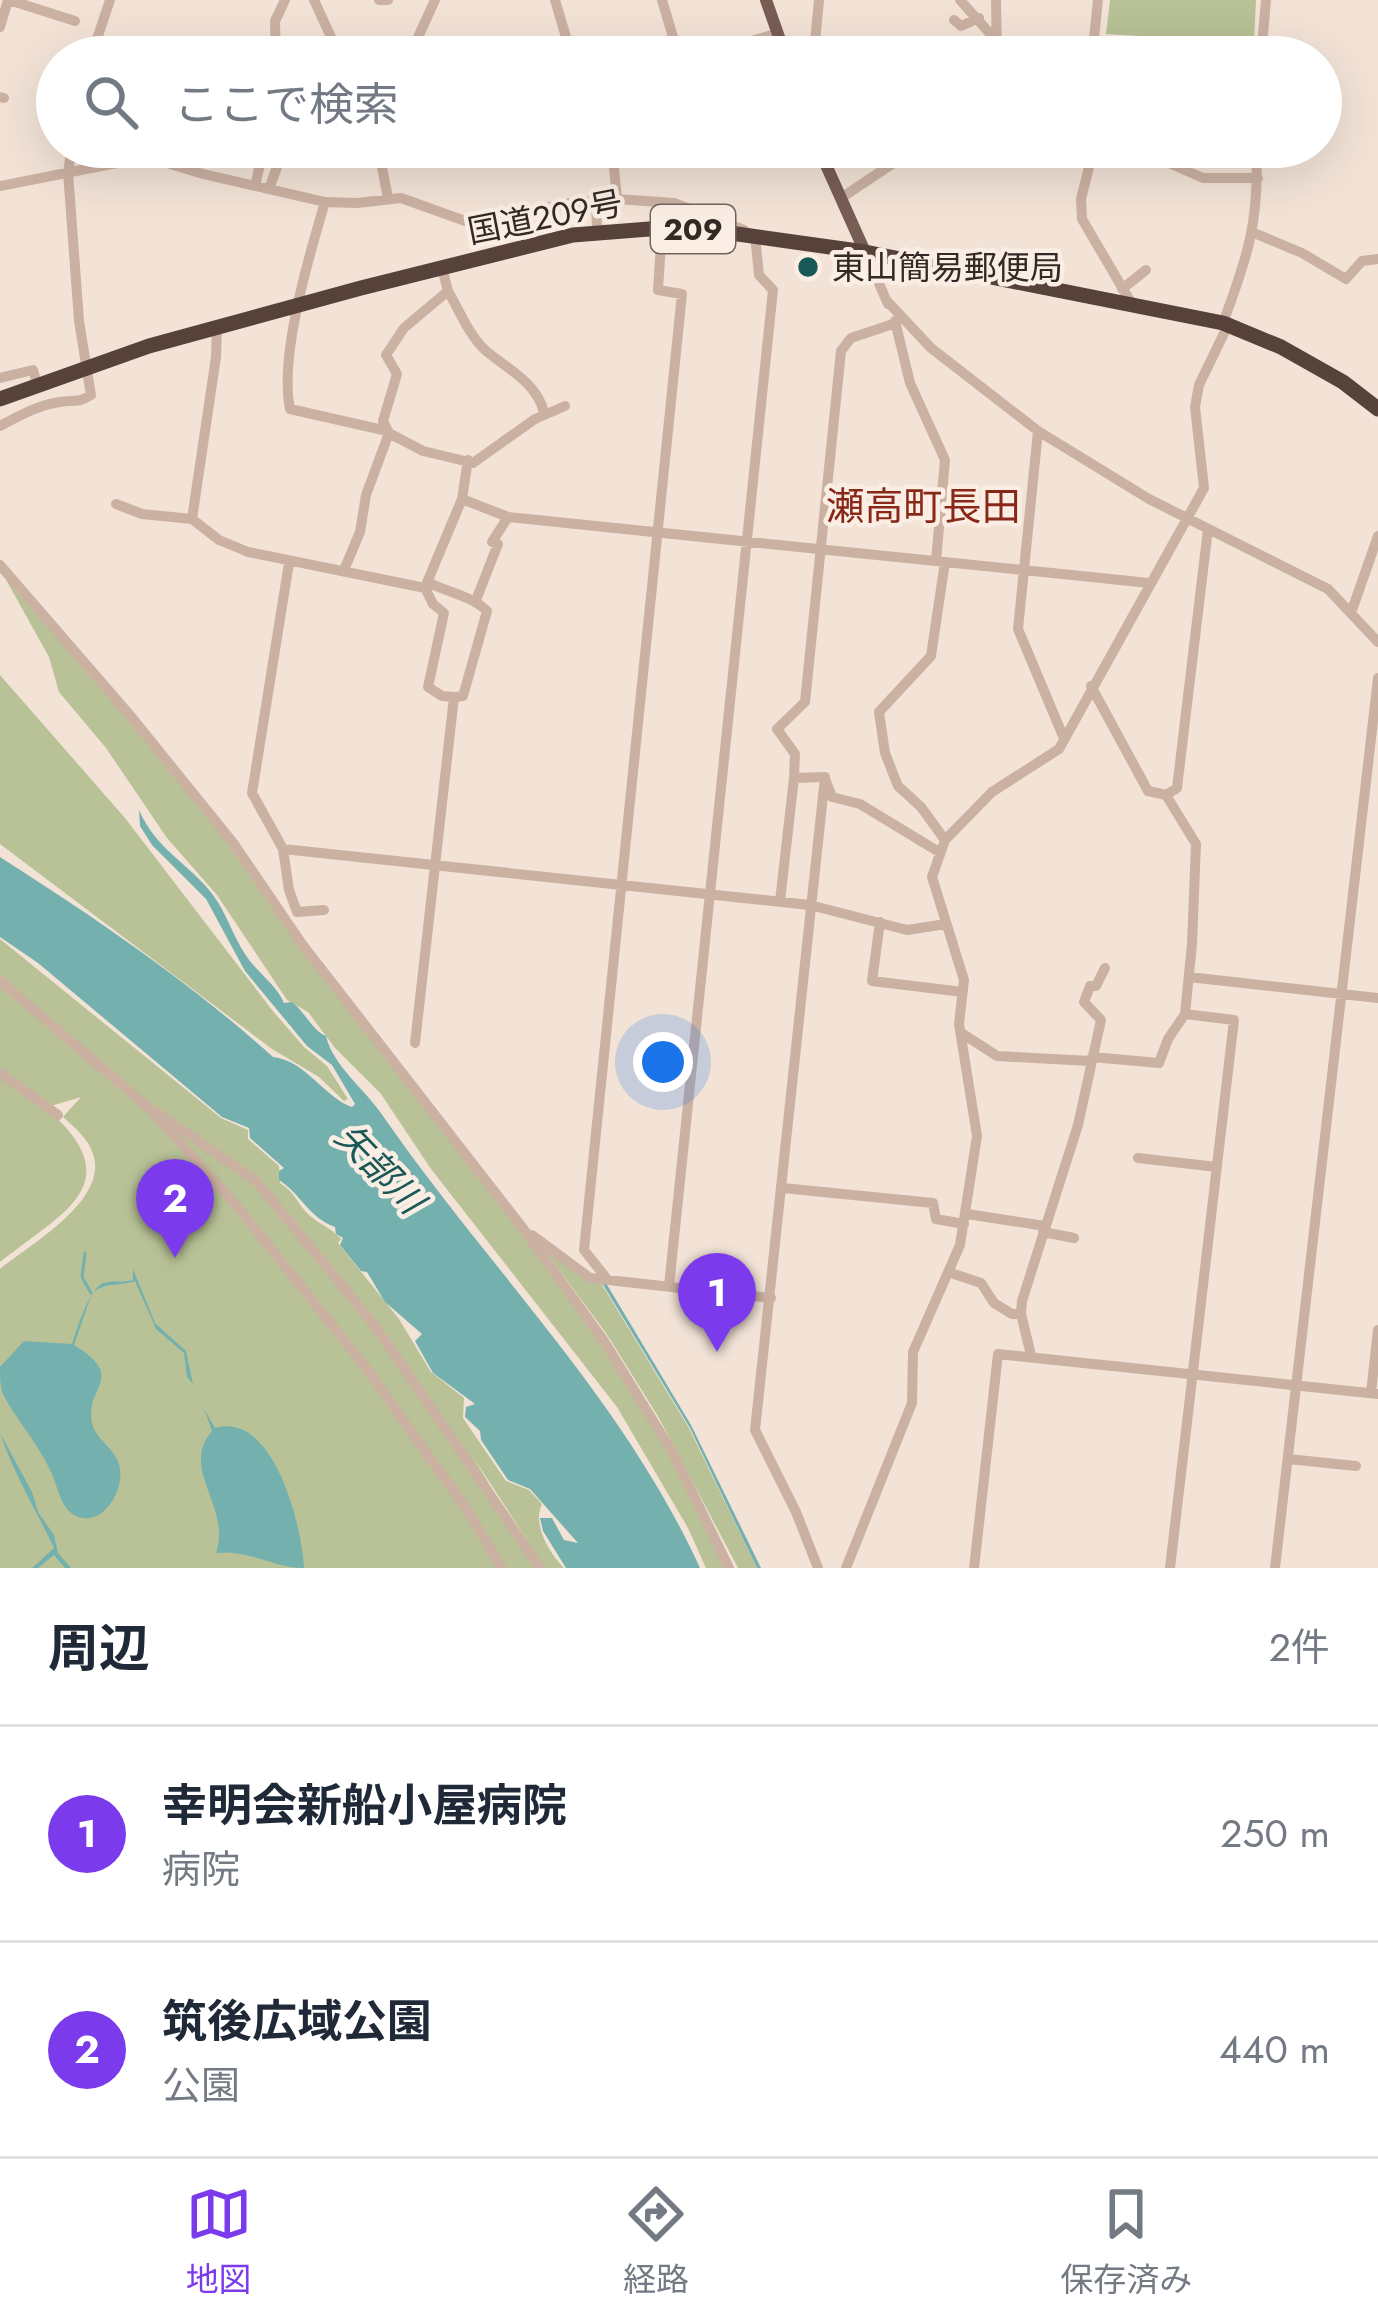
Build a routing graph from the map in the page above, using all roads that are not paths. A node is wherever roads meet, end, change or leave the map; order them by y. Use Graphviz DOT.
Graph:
graph roads {
  1 [pos="8,0"];
  2 [pos="110,0"];
  3 [pos="285,0"];
  4 [pos="379,0"];
  5 [pos="388,0"];
  6 [pos="435,0"];
  7 [pos="555,0"];
  8 [pos="662,0"];
  9 [pos="766,0"];
  10 [pos="819,0"];
  11 [pos="960,0"];
  12 [pos="996,0"];
  13 [pos="1098,0"];
  14 [pos="1266,0"];
  15 [pos="315,1"];
  16 [pos="980,18"];
  17 [pos="75,20"];
  18 [pos="954,20"];
  19 [pos="0,27"];
  20 [pos="778,33"];
  21 [pos="99,36"];
  22 [pos="275,36"];
  23 [pos="331,36"];
  24 [pos="418,36"];
  25 [pos="566,36"];
  26 [pos="673,36"];
  27 [pos="768,36"];
  28 [pos="779,36"];
  29 [pos="816,36"];
  30 [pos="993,36"];
  31 [pos="996,36"];
  32 [pos="1094,36"];
  33 [pos="1263,36"];
  34 [pos="69,168"];
  35 [pos="89,168"];
  36 [pos="188,168"];
  37 [pos="259,168"];
  38 [pos="277,168"];
  39 [pos="382,168"];
  40 [pos="614,168"];
  41 [pos="827,168"];
  42 [pos="887,168"];
  43 [pos="1084,168"];
  44 [pos="1180,168"];
  45 [pos="1257,168"];
  46 [pos="68,172"];
  47 [pos="1258,178"];
  48 [pos="0,186"];
  49 [pos="255,186"];
  50 [pos="269,189"];
  51 [pos="388,198"];
  52 [pos="841,198"];
  53 [pos="617,199"];
  54 [pos="596,200"];
  55 [pos="325,202"];
  56 [pos="662,228"];
  57 [pos="597,232"];
  58 [pos="1254,233"];
  59 [pos="757,236"];
  60 [pos="865,252"];
  61 [pos="1378,259"];
  62 [pos="442,268"];
  63 [pos="1146,270"];
  64 [pos="1122,289"];
  65 [pos="448,291"];
  66 [pos="887,302"];
  67 [pos="298,306"];
  68 [pos="1132,306"];
  69 [pos="896,323"];
  70 [pos="1225,324"];
  71 [pos="217,328"];
  72 [pos="86,366"];
  73 [pos="34,377"];
  74 [pos="0,378"];
  75 [pos="0,399"];
  76 [pos="565,406"];
  77 [pos="1378,409"];
  78 [pos="544,413"];
  79 [pos="0,427"];
  80 [pos="1038,430"];
  81 [pos="389,434"];
  82 [pos="468,460"];
  83 [pos="462,499"];
  84 [pos="116,504"];
  85 [pos="508,517"];
  86 [pos="1188,518"];
  87 [pos="192,519"];
  88 [pos="1208,529"];
  89 [pos="658,532"];
  90 [pos="1378,536"];
  91 [pos="746,542"];
  92 [pos="822,549"];
  93 [pos="940,561"];
  94 [pos="289,563"];
  95 [pos="0,565"];
  96 [pos="344,570"];
  97 [pos="1025,570"];
  98 [pos="1149,583"];
  99 [pos="426,585"];
  100 [pos="476,600"];
  101 [pos="1351,613"];
  102 [pos="1378,642"];
  103 [pos="1378,678"];
  104 [pos="1091,686"];
  105 [pos="454,698"];
  106 [pos="1063,736"];
  107 [pos="825,777"];
  108 [pos="794,778"];
  109 [pos="1166,795"];
  110 [pos="942,846"];
  111 [pos="283,849"];
  112 [pos="435,867"];
  113 [pos="622,885"];
  114 [pos="710,893"];
  115 [pos="780,902"];
  116 [pos="810,904"];
  117 [pos="324,910"];
  118 [pos="880,922"];
  119 [pos="946,924"];
  120 [pos="1105,968"];
  121 [pos="1189,976"];
  122 [pos="0,981"];
  123 [pos="963,992"];
  124 [pos="1342,994"];
  125 [pos="1378,998"];
  126 [pos="1185,1014"];
  127 [pos="963,1034"];
  128 [pos="415,1043"];
  129 [pos="1091,1059"];
  130 [pos="0,1072"];
  131 [pos="149,1108"];
  132 [pos="58,1115"];
  133 [pos="1138,1158"];
  134 [pos="1217,1167"];
  135 [pos="783,1188"];
  136 [pos="966,1219"];
  137 [pos="522,1227"];
  138 [pos="1044,1229"];
  139 [pos="1074,1238"];
  140 [pos="950,1273"];
  141 [pos="607,1279"];
  142 [pos="669,1286"];
  143 [pos="771,1298"];
  144 [pos="1021,1314"];
  145 [pos="1378,1330"];
  146 [pos="1031,1354"];
  147 [pos="1193,1373"];
  148 [pos="1297,1385"];
  149 [pos="1374,1393"];
  150 [pos="1288,1459"];
  151 [pos="1356,1466"];
  152 [pos="502,1568"];
  153 [pos="540,1568"];
  154 [pos="729,1568"];
  155 [pos="818,1568"];
  156 [pos="846,1568"];
  157 [pos="974,1568"];
  158 [pos="1171,1568"];
  159 [pos="1276,1568"];
  1 -- 17 [label="street"];
  1 -- 19 [label="street"];
  2 -- 21 [label="street"];
  3 -- 22 [label="street"];
  4 -- 5 [label="street"];
  6 -- 24 [label="street"];
  7 -- 25 [label="street"];
  8 -- 26 [label="street"];
  9 -- 20 [label="main road"];
  10 -- 29 [label="street"];
  11 -- 16 [label="street"];
  12 -- 31 [label="street"];
  13 -- 32 [label="street"];
  14 -- 33 [label="street"];
  15 -- 23 [label="street"];
  16 -- 18 [label="street"];
  16 -- 30 [label="street"];
  20 -- 27 [label="street"];
  20 -- 28 [label="main road"];
  34 -- 46 [label="street"];
  35 -- 46 [label="street"];
  36 -- 49 [label="street"];
  37 -- 49 [label="street"];
  38 -- 50 [label="street"];
  39 -- 51 [label="street"];
  40 -- 53 [label="street"];
  41 -- 52 [label="main road"];
  42 -- 52 [label="street"];
  43 -- 64 [label="street"];
  44 -- 47 [label="street"];
  45 -- 47 [label="street"];
  46 -- 48 [label="street"];
  46 -- 72 [label="street"];
  47 -- 58 [label="street"];
  49 -- 50 [label="street"];
  50 -- 55 [label="street"];
  51 -- 54 [label="street"];
  51 -- 55 [label="street"];
  52 -- 60 [label="main road"];
  53 -- 54 [label="street"];
  53 -- 59 [label="street"];
  54 -- 57 [label="street"];
  55 -- 67 [label="street"];
  56 -- 57 [label="highway, 国道209号 / 209"];
  56 -- 59 [label="highway, 国道209号 / 209"];
  56 -- 89 [label="street"];
  57 -- 62 [label="highway, 国道209号 / 209"];
  58 -- 61 [label="street"];
  58 -- 70 [label="street"];
  59 -- 60 [label="highway, 国道209号 / 209"];
  59 -- 91 [label="street"];
  60 -- 66 [label="street"];
  60 -- 68 [label="highway, 国道209号 / 209"];
  62 -- 65 [label="street"];
  62 -- 67 [label="highway, 国道209号 / 209"];
  63 -- 64 [label="street"];
  64 -- 68 [label="street"];
  65 -- 78 [label="street"];
  65 -- 81 [label="street"];
  66 -- 69 [label="street"];
  66 -- 80 [label="street"];
  67 -- 71 [label="highway, 国道209号 / 209"];
  67 -- 81 [label="street"];
  68 -- 70 [label="highway, 国道209号 / 209"];
  69 -- 92 [label="street"];
  69 -- 93 [label="street"];
  70 -- 77 [label="highway, 国道209号 / 209"];
  70 -- 86 [label="street"];
  71 -- 72 [label="highway, 国道209号 / 209"];
  71 -- 87 [label="street"];
  72 -- 75 [label="highway, 国道209号 / 209"];
  72 -- 79 [label="street"];
  73 -- 74 [label="street"];
  76 -- 78 [label="street"];
  78 -- 82 [label="street"];
  80 -- 86 [label="street"];
  80 -- 97 [label="street"];
  81 -- 82 [label="street"];
  81 -- 96 [label="street"];
  82 -- 83 [label="street"];
  83 -- 85 [label="street"];
  83 -- 99 [label="street"];
  84 -- 87 [label="street"];
  85 -- 89 [label="street"];
  85 -- 100 [label="street"];
  86 -- 88 [label="street"];
  86 -- 98 [label="street"];
  87 -- 94 [label="street"];
  88 -- 101 [label="street"];
  88 -- 109 [label="street"];
  89 -- 91 [label="street"];
  89 -- 113 [label="street"];
  90 -- 101 [label="street"];
  91 -- 92 [label="street"];
  91 -- 114 [label="street"];
  92 -- 93 [label="street"];
  92 -- 108 [label="street"];
  93 -- 97 [label="street"];
  93 -- 110 [label="street"];
  94 -- 96 [label="street"];
  94 -- 111 [label="street"];
  95 -- 137 [label="street"];
  96 -- 99 [label="street"];
  97 -- 98 [label="street"];
  97 -- 106 [label="street"];
  98 -- 104 [label="street"];
  99 -- 100 [label="street"];
  99 -- 105 [label="street"];
  100 -- 105 [label="street"];
  101 -- 102 [label="street"];
  103 -- 124 [label="street"];
  104 -- 106 [label="street"];
  104 -- 109 [label="street"];
  105 -- 112 [label="street"];
  106 -- 110 [label="street"];
  107 -- 108 [label="street"];
  107 -- 110 [label="street"];
  107 -- 116 [label="street"];
  108 -- 115 [label="street"];
  109 -- 121 [label="street"];
  110 -- 119 [label="street"];
  111 -- 112 [label="street"];
  111 -- 117 [label="street"];
  112 -- 113 [label="street"];
  112 -- 128 [label="street"];
  113 -- 114 [label="street"];
  113 -- 141 [label="street"];
  114 -- 115 [label="street"];
  114 -- 142 [label="street"];
  115 -- 116 [label="street"];
  116 -- 118 [label="street"];
  116 -- 135 [label="street"];
  118 -- 119 [label="street"];
  118 -- 123 [label="street"];
  119 -- 123 [label="street"];
  120 -- 129 [label="street"];
  121 -- 124 [label="street"];
  121 -- 126 [label="street"];
  122 -- 131 [label="street"];
  123 -- 127 [label="street"];
  124 -- 125 [label="street"];
  124 -- 148 [label="street"];
  126 -- 129 [label="street"];
  126 -- 134 [label="street"];
  127 -- 129 [label="street"];
  127 -- 136 [label="street"];
  129 -- 138 [label="street"];
  130 -- 132 [label="street"];
  131 -- 152 [label="street"];
  131 -- 153 [label="street"];
  133 -- 134 [label="street"];
  134 -- 147 [label="street"];
  135 -- 136 [label="street"];
  135 -- 143 [label="street"];
  136 -- 138 [label="street"];
  136 -- 140 [label="street"];
  137 -- 141 [label="street"];
  137 -- 154 [label="street"];
  138 -- 139 [label="street"];
  138 -- 144 [label="street"];
  140 -- 144 [label="street"];
  140 -- 156 [label="street"];
  141 -- 142 [label="street"];
  142 -- 143 [label="street"];
  143 -- 155 [label="street"];
  144 -- 146 [label="street"];
  145 -- 149 [label="street"];
  146 -- 147 [label="street"];
  146 -- 157 [label="street"];
  147 -- 148 [label="street"];
  147 -- 158 [label="street"];
  148 -- 149 [label="street"];
  148 -- 150 [label="street"];
  150 -- 151 [label="street"];
  150 -- 159 [label="street"];
}
